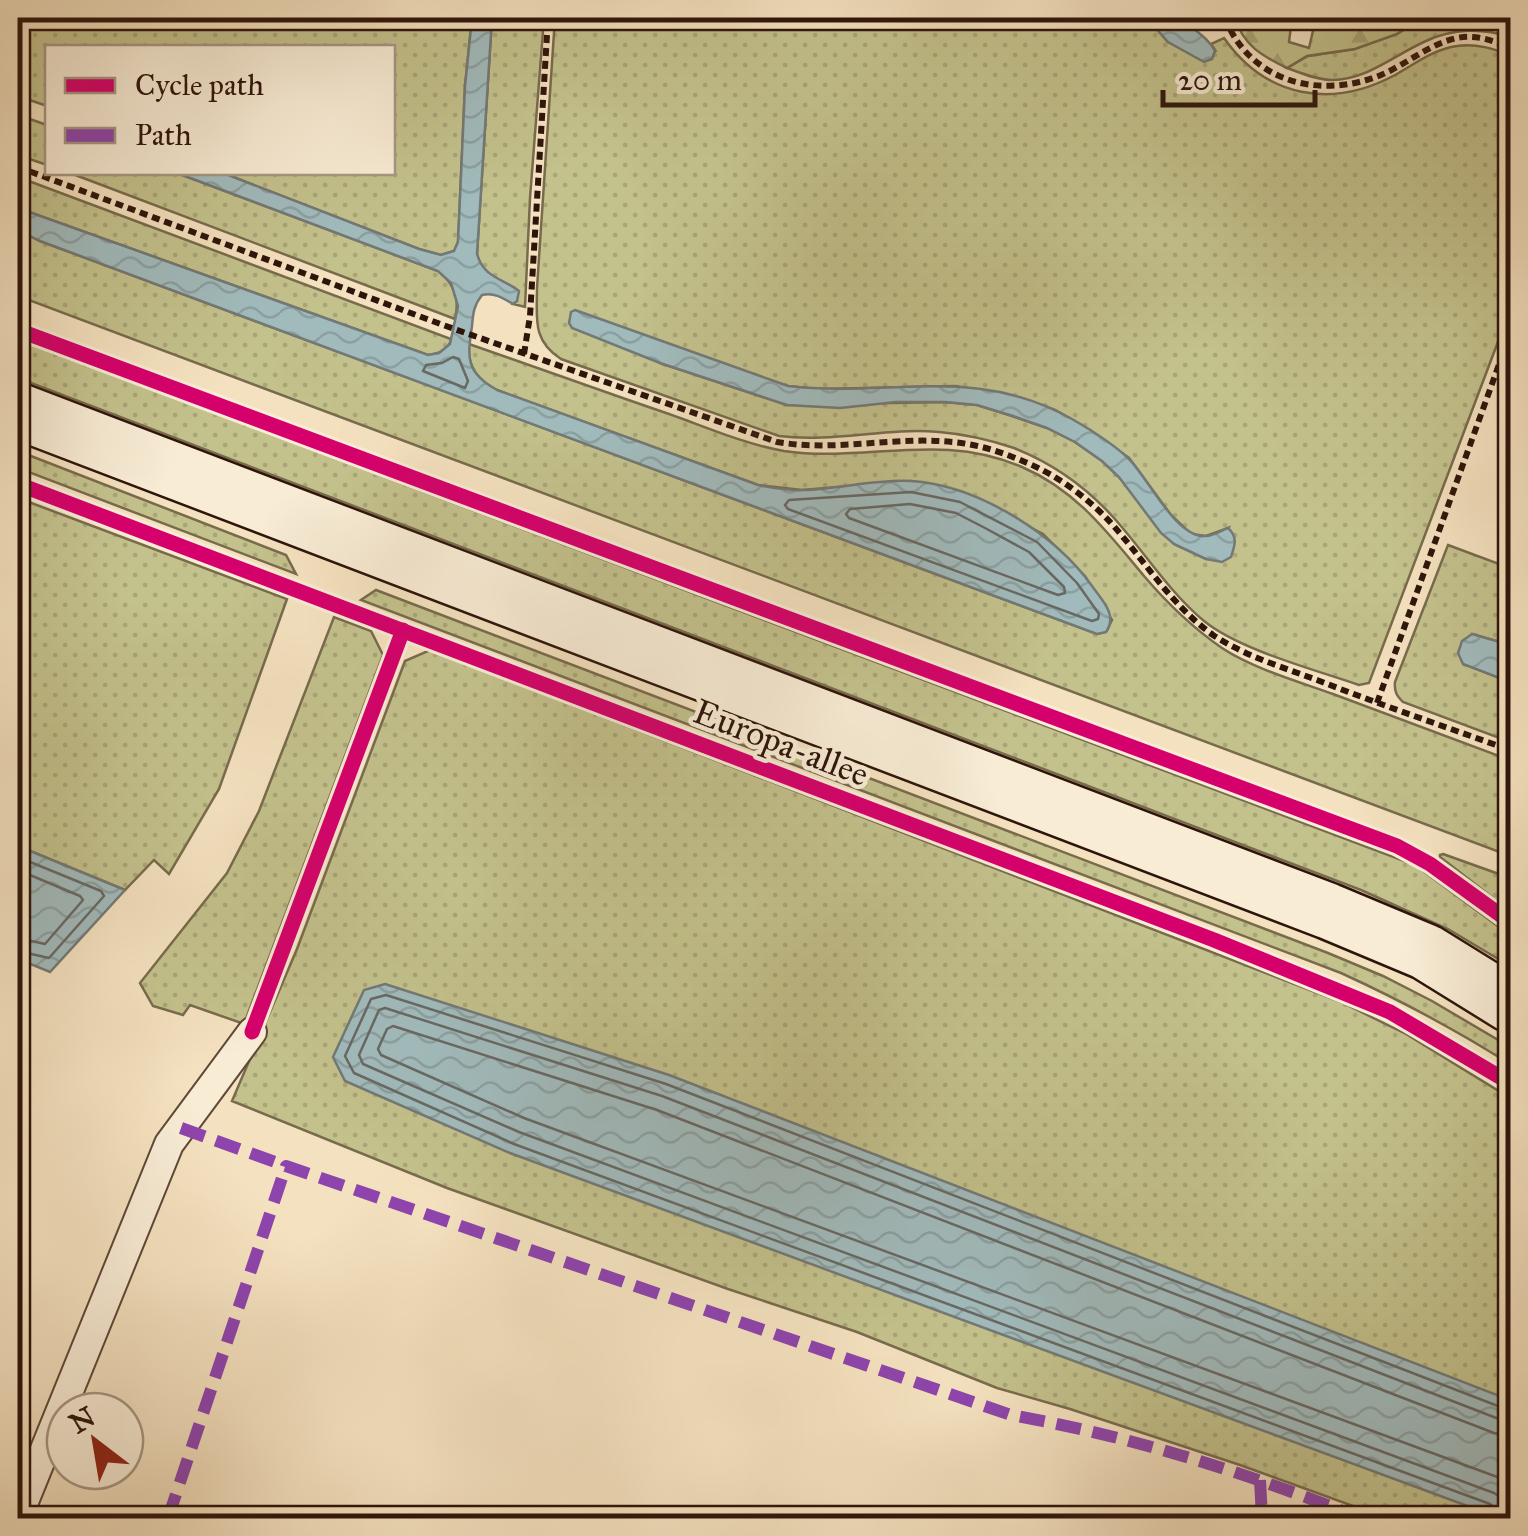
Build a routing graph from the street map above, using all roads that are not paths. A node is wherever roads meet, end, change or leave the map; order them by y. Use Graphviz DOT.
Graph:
graph roads {
  1 [pos="18,411"];
  2 [pos="1510,1004"];
  3 [pos="252,1032"];
  4 [pos="18,1516"];
  1 -- 2 [label="main road, Europa-allee"];
  3 -- 4 [label="lane"];
}
